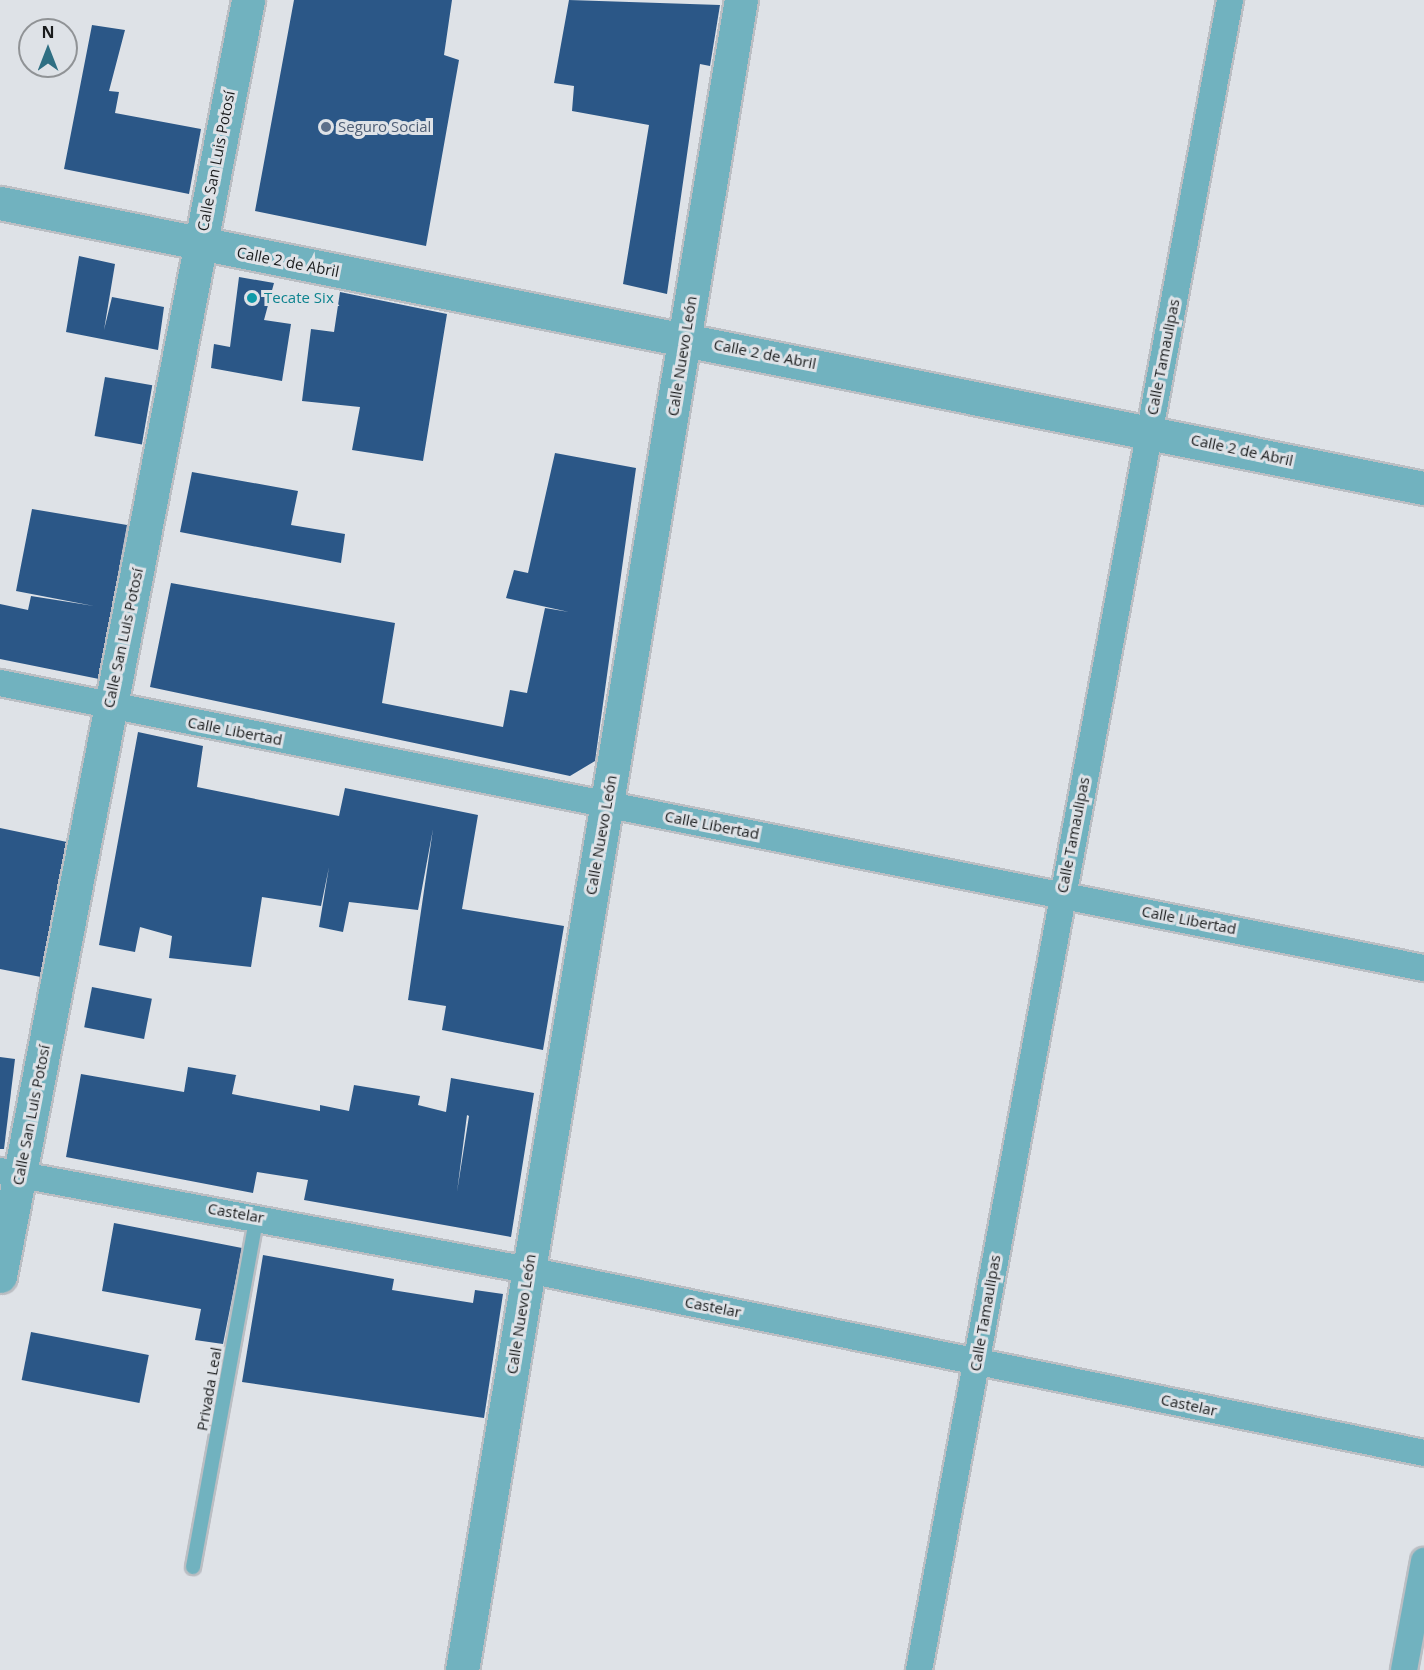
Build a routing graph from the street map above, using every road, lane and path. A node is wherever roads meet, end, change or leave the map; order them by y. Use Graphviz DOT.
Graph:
graph roads {
  1 [pos="248,0"];
  2 [pos="741,0"];
  3 [pos="1230,0"];
  4 [pos="0,203"];
  5 [pos="199,245"];
  6 [pos="685,338"];
  7 [pos="1150,430"];
  8 [pos="1424,488"];
  9 [pos="0,683"];
  10 [pos="109,706"];
  11 [pos="606,804"];
  12 [pos="1061,895"];
  13 [pos="1424,968"];
  14 [pos="10,1173"];
  15 [pos="257,1216"];
  16 [pos="528,1270"];
  17 [pos="0,1276"];
  18 [pos="976,1361"];
  19 [pos="1424,1454"];
  20 [pos="1424,1561"];
  21 [pos="193,1567"];
  22 [pos="462,1670"];
  23 [pos="919,1670"];
  24 [pos="1404,1670"];
  1 -- 5 [label="street, Calle San Luis Potosí"];
  2 -- 6 [label="street, Calle Nuevo León"];
  3 -- 7 [label="street, Calle Tamaulipas"];
  4 -- 5 [label="street, Calle 2 de Abril"];
  5 -- 6 [label="street, Calle 2 de Abril"];
  5 -- 10 [label="street, Calle San Luis Potosí"];
  6 -- 7 [label="street, Calle 2 de Abril"];
  6 -- 11 [label="street, Calle Nuevo León"];
  7 -- 8 [label="street, Calle 2 de Abril"];
  7 -- 12 [label="street, Calle Tamaulipas"];
  9 -- 10 [label="street, Calle Libertad"];
  10 -- 11 [label="street, Calle Libertad"];
  10 -- 14 [label="street, Calle San Luis Potosí"];
  11 -- 12 [label="street, Calle Libertad"];
  11 -- 16 [label="street, Calle Nuevo León"];
  12 -- 13 [label="street, Calle Libertad"];
  12 -- 18 [label="street, Calle Tamaulipas"];
  14 -- 15 [label="street, Castelar"];
  14 -- 17 [label="street, Calle San Luis Potosí"];
  15 -- 16 [label="street, Castelar"];
  15 -- 21 [label="lane, Privada Leal"];
  16 -- 18 [label="street, Castelar"];
  16 -- 22 [label="street, Calle Nuevo León"];
  18 -- 19 [label="street, Castelar"];
  18 -- 23 [label="street, Calle Tamaulipas"];
  20 -- 24 [label="street"];
}
